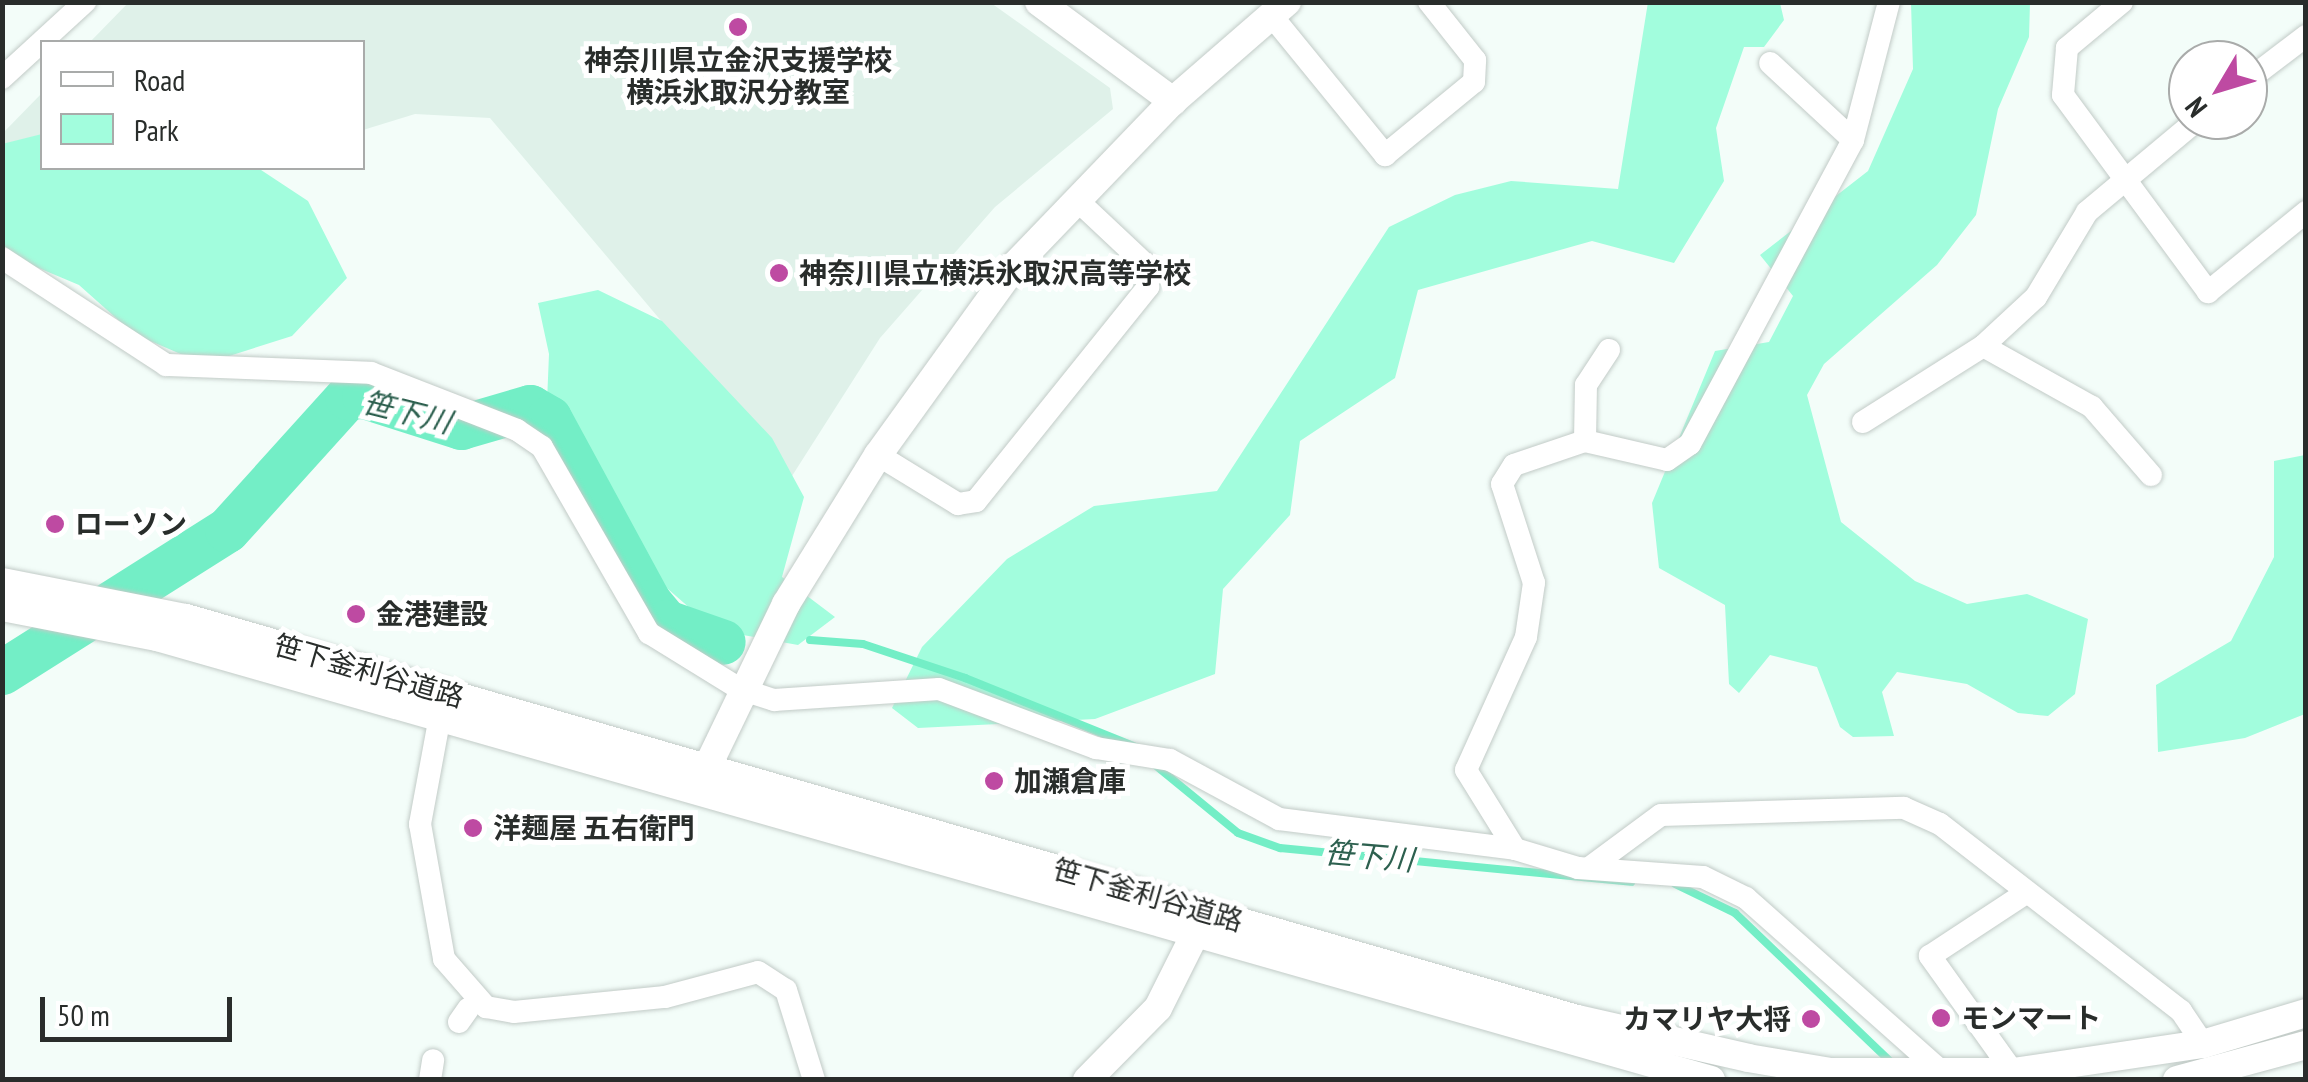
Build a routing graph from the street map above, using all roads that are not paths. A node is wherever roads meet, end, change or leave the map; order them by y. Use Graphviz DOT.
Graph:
graph roads {
  1 [pos="85,2"];
  2 [pos="1040,2"];
  3 [pos="1429,2"];
  4 [pos="1889,2"];
  5 [pos="2122,2"];
  6 [pos="1279,9"];
  7 [pos="2306,36"];
  8 [pos="44,40"];
  9 [pos="40,43"];
  10 [pos="1770,63"];
  11 [pos="2268,65"];
  12 [pos="2,78"];
  13 [pos="1172,101"];
  14 [pos="1853,140"];
  15 [pos="2170,140"];
  16 [pos="2120,179"];
  17 [pos="1078,201"];
  18 [pos="2306,212"];
  19 [pos="2,258"];
  20 [pos="1983,346"];
  21 [pos="1610,350"];
  22 [pos="1863,422"];
  23 [pos="1586,441"];
  24 [pos="878,455"];
  25 [pos="2151,475"];
  26 [pos="2,582"];
  27 [pos="2,608"];
  28 [pos="740,688"];
  29 [pos="440,716"];
  30 [pos="701,780"];
  31 [pos="1516,849"];
  32 [pos="1588,868"];
  33 [pos="2023,895"];
  34 [pos="1202,921"];
  35 [pos="2306,1013"];
  36 [pos="2203,1044"];
  37 [pos="2306,1045"];
  38 [pos="2013,1072"];
  39 [pos="1936,1075"];
  40 [pos="814,1080"];
  41 [pos="1087,1080"];
  42 [pos="1712,1080"];
  43 [pos="2177,1080"];
  1 -- 8 [label="street"];
  2 -- 13 [label="street"];
  3 -- 6 [label="street"];
  4 -- 14 [label="street"];
  5 -- 16 [label="street"];
  6 -- 13 [label="street"];
  7 -- 11 [label="street"];
  9 -- 12 [label="street"];
  10 -- 14 [label="street"];
  13 -- 17 [label="street"];
  14 -- 23 [label="street"];
  15 -- 16 [label="street"];
  16 -- 18 [label="street"];
  16 -- 20 [label="street"];
  17 -- 24 [label="street"];
  17 -- 24 [label="street"];
  19 -- 28 [label="street"];
  20 -- 22 [label="street"];
  20 -- 25 [label="street"];
  21 -- 23 [label="street"];
  23 -- 31 [label="street"];
  24 -- 28 [label="street"];
  26 -- 30 [label="street, 笹下釜利谷道路"];
  27 -- 29 [label="street, 笹下釜利谷道路"];
  28 -- 30 [label="street"];
  28 -- 31 [label="street"];
  29 -- 30 [label="street, 笹下釜利谷道路"];
  29 -- 40 [label="street"];
  30 -- 34 [label="street, 笹下釜利谷道路"];
  31 -- 32 [label="street"];
  32 -- 33 [label="street"];
  32 -- 39 [label="street"];
  33 -- 36 [label="street"];
  33 -- 38 [label="street"];
  34 -- 39 [label="street, 笹下釜利谷道路"];
  34 -- 41 [label="street"];
  34 -- 42 [label="street, 笹下釜利谷道路"];
  35 -- 36 [label="street, 笹下釜利谷道路"];
  36 -- 38 [label="street, 笹下釜利谷道路"];
  37 -- 43 [label="street"];
  38 -- 39 [label="street, 笹下釜利谷道路"];
}
